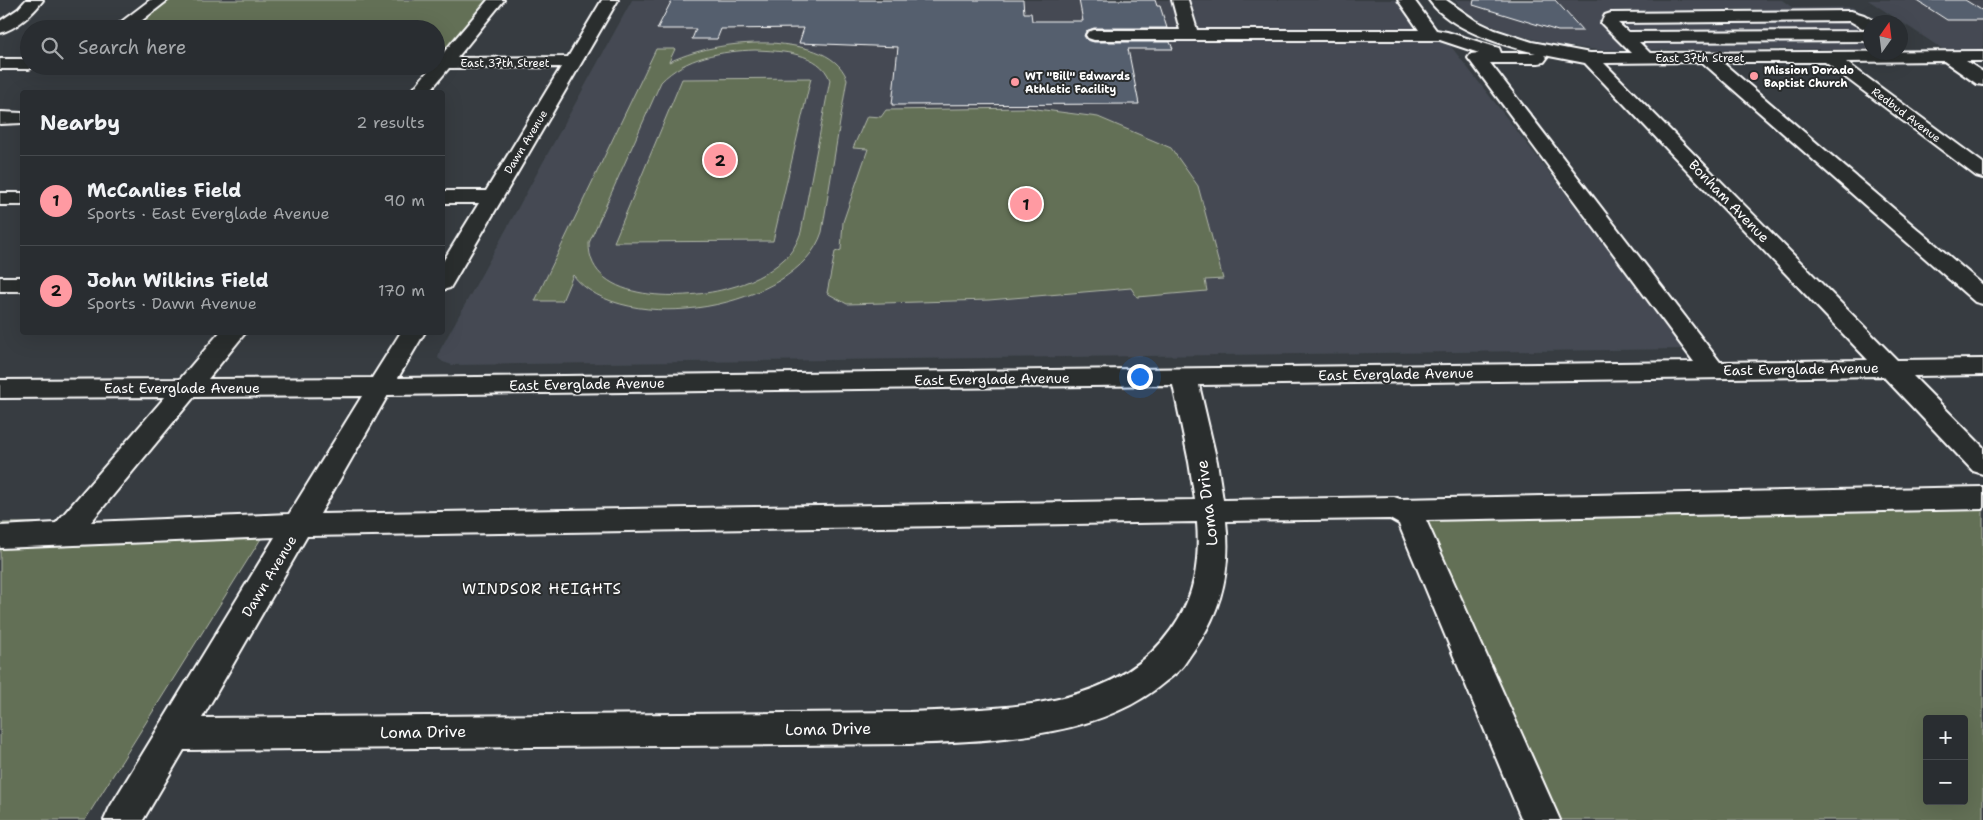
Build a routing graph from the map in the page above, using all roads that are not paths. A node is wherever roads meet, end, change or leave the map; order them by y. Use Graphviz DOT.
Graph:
graph roads {
  1 [pos="35,0"];
  2 [pos="160,0"];
  3 [pos="496,0"];
  4 [pos="610,0"];
  5 [pos="1180,0"];
  6 [pos="1406,0"];
  7 [pos="1437,0"];
  8 [pos="1723,17"];
  9 [pos="132,20"];
  10 [pos="1863,21"];
  11 [pos="0,28"];
  12 [pos="1190,35"];
  13 [pos="1431,35"];
  14 [pos="1094,36"];
  15 [pos="1748,36"];
  16 [pos="1863,36"];
  17 [pos="1624,37"];
  18 [pos="1908,50"];
  19 [pos="1918,56"];
  20 [pos="1947,56"];
  21 [pos="1983,56"];
  22 [pos="1829,57"];
  23 [pos="445,58"];
  24 [pos="1508,58"];
  25 [pos="1590,58"];
  26 [pos="1646,58"];
  27 [pos="1708,58"];
  28 [pos="1776,58"];
  29 [pos="573,62"];
  30 [pos="445,63"];
  31 [pos="0,64"];
  32 [pos="20,64"];
  33 [pos="432,75"];
  34 [pos="1983,80"];
  35 [pos="421,90"];
  36 [pos="0,118"];
  37 [pos="20,118"];
  38 [pos="1983,172"];
  39 [pos="445,197"];
  40 [pos="494,197"];
  41 [pos="0,199"];
  42 [pos="20,199"];
  43 [pos="445,278"];
  44 [pos="0,284"];
  45 [pos="20,284"];
  46 [pos="1983,297"];
  47 [pos="232,335"];
  48 [pos="411,335"];
  49 [pos="1983,367"];
  50 [pos="1890,368"];
  51 [pos="1713,370"];
  52 [pos="1184,377"];
  53 [pos="381,387"];
  54 [pos="188,388"];
  55 [pos="0,389"];
  56 [pos="1983,464"];
  57 [pos="1983,498"];
  58 [pos="1210,510"];
  59 [pos="1398,510"];
  60 [pos="299,525"];
  61 [pos="63,535"];
  62 [pos="0,537"];
  63 [pos="175,734"];
  64 [pos="123,820"];
  65 [pos="1541,820"];
  1 -- 11 [label="street"];
  2 -- 9 [label="street"];
  3 -- 23 [label="street"];
  4 -- 29 [label="street, Dawn Avenue"];
  5 -- 12 [label="street"];
  6 -- 7 [label="street"];
  6 -- 13 [label="street"];
  7 -- 25 [label="street"];
  8 -- 10 [label="street"];
  8 -- 15 [label="street"];
  8 -- 17 [label="street"];
  12 -- 13 [label="street"];
  12 -- 14 [label="street"];
  13 -- 24 [label="street"];
  15 -- 16 [label="street"];
  15 -- 17 [label="street"];
  15 -- 28 [label="street"];
  17 -- 26 [label="street"];
  18 -- 19 [label="street"];
  19 -- 20 [label="street, East 37th Street"];
  19 -- 22 [label="street, East 37th Street"];
  20 -- 21 [label="street, East 37th Street"];
  20 -- 34 [label="street"];
  22 -- 28 [label="street, East 37th Street"];
  22 -- 38 [label="street, Redbud Avenue"];
  24 -- 25 [label="street, East 37th Street"];
  24 -- 51 [label="street, East 37th Street"];
  25 -- 26 [label="street, East 37th Street"];
  25 -- 50 [label="street, Bonham Avenue"];
  26 -- 27 [label="street, East 37th Street"];
  27 -- 28 [label="street, East 37th Street"];
  27 -- 46 [label="street"];
  29 -- 30 [label="street, East 37th Street"];
  29 -- 40 [label="street, Dawn Avenue"];
  31 -- 32 [label="street"];
  33 -- 35 [label="street"];
  36 -- 37 [label="street"];
  39 -- 40 [label="street"];
  40 -- 43 [label="street, Dawn Avenue"];
  41 -- 42 [label="street"];
  44 -- 45 [label="street"];
  47 -- 54 [label="street"];
  48 -- 53 [label="street, Dawn Avenue"];
  49 -- 50 [label="street, East Everglade Avenue"];
  50 -- 51 [label="street, East Everglade Avenue"];
  50 -- 56 [label="street, Bonham Avenue"];
  51 -- 52 [label="street, East Everglade Avenue"];
  52 -- 53 [label="street, East Everglade Avenue"];
  52 -- 58 [label="street, Loma Drive"];
  53 -- 54 [label="street, East Everglade Avenue"];
  53 -- 60 [label="street, Dawn Avenue"];
  54 -- 55 [label="street, East Everglade Avenue"];
  54 -- 61 [label="street"];
  57 -- 59 [label="street"];
  58 -- 59 [label="street"];
  58 -- 60 [label="street"];
  58 -- 63 [label="street, Loma Drive"];
  59 -- 65 [label="street"];
  60 -- 61 [label="street"];
  60 -- 63 [label="street, Dawn Avenue"];
  61 -- 62 [label="street"];
  63 -- 64 [label="street, Dawn Avenue"];
}
